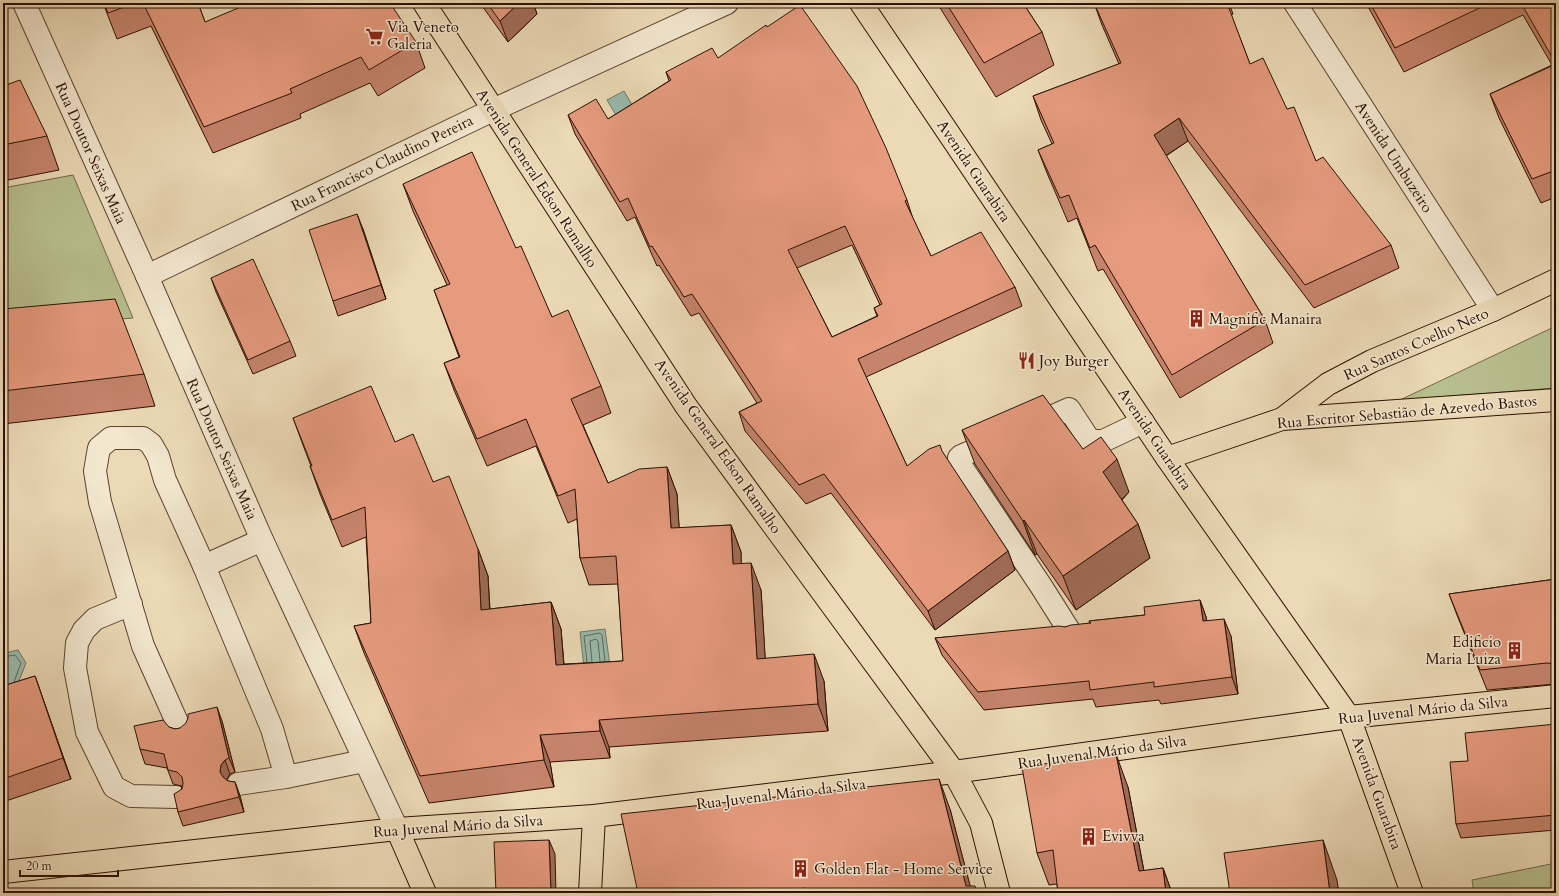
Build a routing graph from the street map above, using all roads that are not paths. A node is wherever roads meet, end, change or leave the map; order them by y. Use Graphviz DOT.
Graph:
graph roads {
  1 [pos="24,3"];
  2 [pos="424,3"];
  3 [pos="727,3"];
  4 [pos="860,3"];
  5 [pos="1295,3"];
  6 [pos="493,110"];
  7 [pos="147,276"];
  8 [pos="1556,280"];
  9 [pos="1492,310"];
  10 [pos="1556,400"];
  11 [pos="1282,419"];
  12 [pos="1143,422"];
  13 [pos="1167,458"];
  14 [pos="262,540"];
  15 [pos="204,566"];
  16 [pos="131,604"];
  17 [pos="1070,632"];
  18 [pos="1556,696"];
  19 [pos="1349,717"];
  20 [pos="181,731"];
  21 [pos="364,760"];
  22 [pos="954,772"];
  23 [pos="286,777"];
  24 [pos="238,784"];
  25 [pos="176,797"];
  26 [pos="594,816"];
  27 [pos="397,829"];
  28 [pos="3,872"];
  29 [pos="425,893"];
  30 [pos="590,893"];
  31 [pos="1000,893"];
  32 [pos="1412,893"];
  1 -- 7 [label="street, Rua Doutor Seixas Maia"];
  2 -- 6 [label="main road, Avenida General Edson Ramalho"];
  3 -- 6 [label="street, Rua Francisco Claudino Pereira"];
  4 -- 12 [label="main road, Avenida Guarabira"];
  5 -- 9 [label="street, Avenida Umbuzeiro"];
  6 -- 7 [label="street, Rua Francisco Claudino Pereira"];
  6 -- 22 [label="main road, Avenida General Edson Ramalho"];
  7 -- 14 [label="street, Rua Doutor Seixas Maia"];
  8 -- 9 [label="main road, Rua Santos Coelho Neto"];
  9 -- 11 [label="main road, Rua Santos Coelho Neto"];
  10 -- 11 [label="main road, Rua Escritor Sebastião de Azevedo Bastos"];
  11 -- 13 [label="main road, Rua Escritor Sebastião de Azevedo Bastos"];
  12 -- 13 [label="main road, Avenida Guarabira"];
  12 -- 17 [label="street"];
  13 -- 19 [label="main road, Avenida Guarabira"];
  14 -- 15 [label="street"];
  14 -- 21 [label="street, Rua Doutor Seixas Maia"];
  15 -- 16 [label="street"];
  15 -- 23 [label="street"];
  16 -- 20 [label="street"];
  16 -- 25 [label="street"];
  18 -- 19 [label="main road, Rua Juvenal Mário da Silva"];
  19 -- 22 [label="main road, Rua Juvenal Mário da Silva"];
  19 -- 32 [label="main road, Avenida Guarabira"];
  21 -- 23 [label="street"];
  21 -- 27 [label="street, Rua Doutor Seixas Maia"];
  22 -- 26 [label="main road, Rua Juvenal Mário da Silva"];
  22 -- 31 [label="main road, Avenida General Edson Ramalho"];
  23 -- 24 [label="street"];
  26 -- 27 [label="main road, Rua Juvenal Mário da Silva"];
  26 -- 30 [label="main road"];
  27 -- 28 [label="main road, Rua Juvenal Mário da Silva"];
  27 -- 29 [label="main road, Rua Doutor Seixas Maia"];
}
